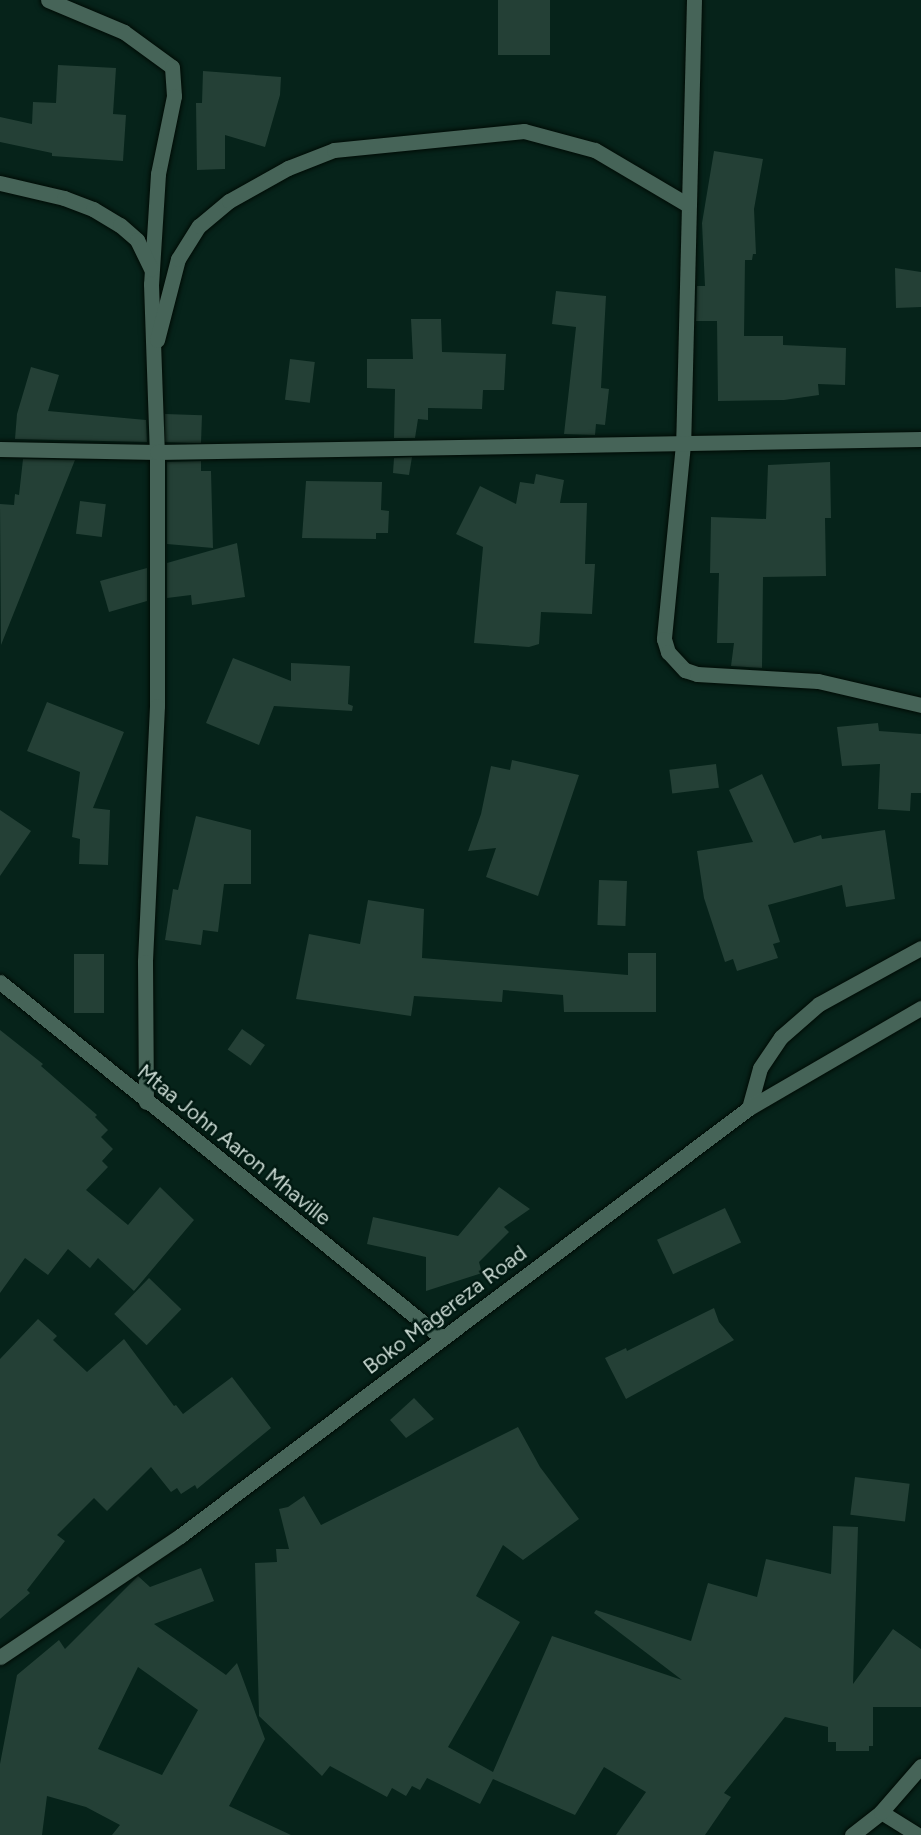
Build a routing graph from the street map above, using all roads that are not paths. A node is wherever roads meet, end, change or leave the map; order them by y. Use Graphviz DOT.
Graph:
graph roads {
  1 [pos="48,0"];
  2 [pos="694,0"];
  3 [pos="0,183"];
  4 [pos="688,205"];
  5 [pos="153,272"];
  6 [pos="153,352"];
  7 [pos="921,439"];
  8 [pos="683,444"];
  9 [pos="0,449"];
  10 [pos="157,452"];
  11 [pos="921,705"];
  12 [pos="921,948"];
  13 [pos="0,982"];
  14 [pos="921,1008"];
  15 [pos="146,1102"];
  16 [pos="748,1108"];
  17 [pos="442,1338"];
  18 [pos="0,1657"];
  19 [pos="921,1766"];
  20 [pos="881,1812"];
  21 [pos="852,1835"];
  22 [pos="918,1835"];
  1 -- 5 [label="street"];
  2 -- 4 [label="street"];
  3 -- 5 [label="street"];
  4 -- 6 [label="street"];
  4 -- 8 [label="street"];
  5 -- 6 [label="street"];
  6 -- 10 [label="street"];
  7 -- 8 [label="street"];
  8 -- 10 [label="street"];
  8 -- 11 [label="street"];
  9 -- 10 [label="street"];
  10 -- 15 [label="street"];
  12 -- 16 [label="street"];
  13 -- 15 [label="street, Mtaa John Aaron Mhaville"];
  14 -- 16 [label="street, Boko Magereza Road"];
  15 -- 17 [label="street, Mtaa John Aaron Mhaville"];
  16 -- 17 [label="street, Boko Magereza Road"];
  17 -- 18 [label="street, Boko Magereza Road"];
  19 -- 20 [label="street"];
  20 -- 21 [label="street"];
  20 -- 22 [label="street"];
}
